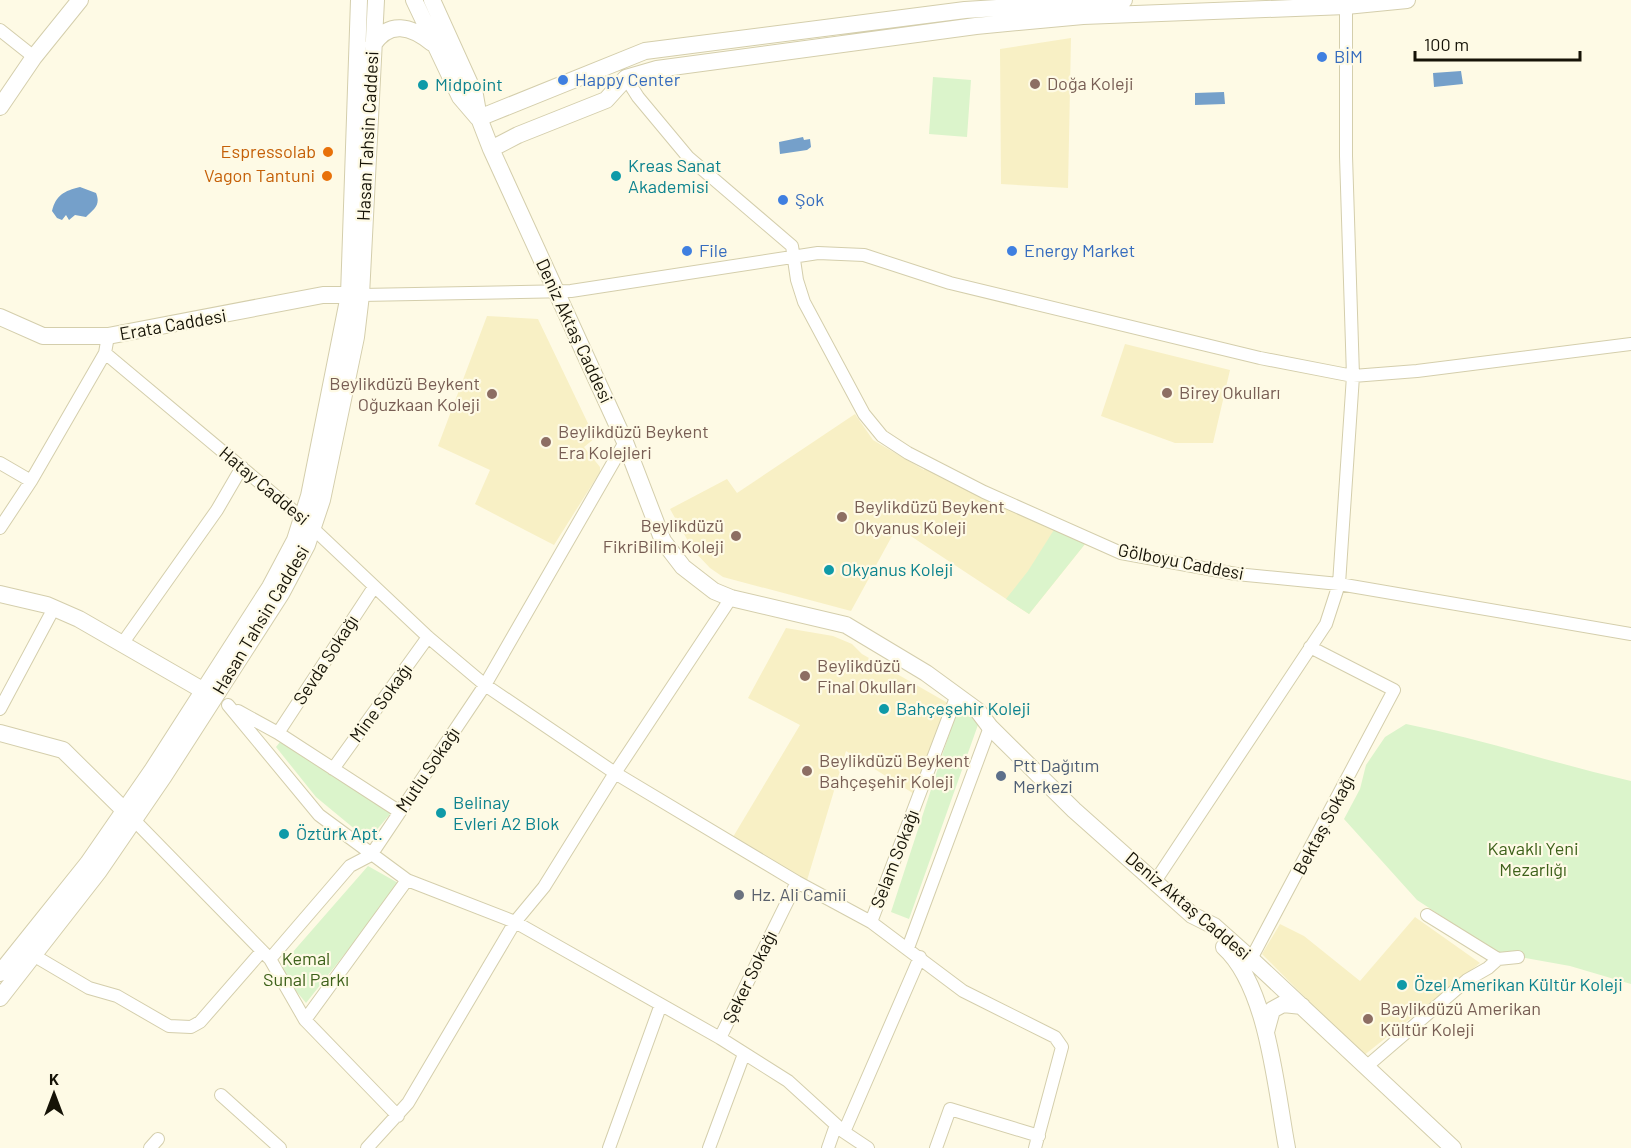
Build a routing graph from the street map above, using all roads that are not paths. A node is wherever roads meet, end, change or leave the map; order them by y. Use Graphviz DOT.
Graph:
graph roads {
  1 [pos="80,0"];
  2 [pos="359,0"];
  3 [pos="376,0"];
  4 [pos="414,0"];
  5 [pos="432,0"];
  6 [pos="1124,0"];
  7 [pos="1407,0"];
  8 [pos="1345,3"];
  9 [pos="973,5"];
  10 [pos="976,26"];
  11 [pos="0,30"];
  12 [pos="433,44"];
  13 [pos="373,45"];
  14 [pos="34,57"];
  15 [pos="617,62"];
  16 [pos="626,78"];
  17 [pos="0,107"];
  18 [pos="479,118"];
  19 [pos="491,149"];
  20 [pos="794,257"];
  21 [pos="554,290"];
  22 [pos="355,295"];
  23 [pos="0,317"];
  24 [pos="106,344"];
  25 [pos="1631,344"];
  26 [pos="1353,376"];
  27 [pos="625,442"];
  28 [pos="0,463"];
  29 [pos="242,467"];
  30 [pos="31,481"];
  31 [pos="307,522"];
  32 [pos="0,528"];
  33 [pos="1339,584"];
  34 [pos="374,587"];
  35 [pos="0,594"];
  36 [pos="730,598"];
  37 [pos="54,608"];
  38 [pos="1631,634"];
  39 [pos="429,637"];
  40 [pos="122,644"];
  41 [pos="1310,647"];
  42 [pos="485,685"];
  43 [pos="957,695"];
  44 [pos="215,698"];
  45 [pos="0,709"];
  46 [pos="990,727"];
  47 [pos="278,733"];
  48 [pos="0,734"];
  49 [pos="333,769"];
  50 [pos="615,773"];
  51 [pos="400,812"];
  52 [pos="129,814"];
  53 [pos="371,855"];
  54 [pos="407,880"];
  55 [pos="1156,880"];
  56 [pos="797,882"];
  57 [pos="1192,915"];
  58 [pos="1427,915"];
  59 [pos="515,922"];
  60 [pos="872,922"];
  61 [pos="908,948"];
  62 [pos="266,955"];
  63 [pos="33,956"];
  64 [pos="920,957"];
  65 [pos="1518,957"];
  66 [pos="1251,958"];
  67 [pos="1498,959"];
  68 [pos="0,973"];
  69 [pos="0,998"];
  70 [pos="1302,1006"];
  71 [pos="660,1007"];
  72 [pos="305,1020"];
  73 [pos="720,1038"];
  74 [pos="1268,1050"];
  75 [pos="744,1054"];
  76 [pos="1366,1067"];
  77 [pos="221,1095"];
  78 [pos="398,1116"];
  79 [pos="840,1129"];
  80 [pos="1037,1142"];
  81 [pos="280,1148"];
  82 [pos="367,1148"];
  83 [pos="609,1148"];
  84 [pos="709,1148"];
  85 [pos="828,1148"];
  86 [pos="868,1148"];
  87 [pos="936,1148"];
  88 [pos="1287,1148"];
  89 [pos="1452,1148"];
  1 -- 14 [label="street"];
  2 -- 22 [label="street"];
  3 -- 13 [label="street, Hasan Tahsin Caddesi"];
  4 -- 12 [label="street"];
  5 -- 18 [label="street"];
  6 -- 9 [label="street"];
  7 -- 8 [label="street"];
  8 -- 10 [label="street"];
  8 -- 26 [label="street"];
  9 -- 10 [label="street"];
  9 -- 15 [label="street"];
  10 -- 16 [label="street"];
  11 -- 14 [label="street"];
  12 -- 13 [label="street"];
  12 -- 18 [label="street"];
  13 -- 22 [label="street, Hasan Tahsin Caddesi"];
  14 -- 17 [label="street"];
  15 -- 16 [label="street"];
  15 -- 18 [label="street"];
  16 -- 19 [label="street"];
  16 -- 20 [label="street"];
  18 -- 19 [label="street, Deniz Aktaş Caddesi"];
  19 -- 21 [label="street, Deniz Aktaş Caddesi"];
  20 -- 21 [label="street"];
  20 -- 26 [label="street"];
  20 -- 33 [label="street, Gölboyu Caddesi"];
  21 -- 22 [label="street"];
  21 -- 27 [label="street, Deniz Aktaş Caddesi"];
  22 -- 24 [label="street, Erata Caddesi"];
  22 -- 31 [label="street, Hasan Tahsin Caddesi"];
  23 -- 24 [label="street, Erata Caddesi"];
  24 -- 29 [label="street, Hatay Caddesi"];
  24 -- 30 [label="street"];
  25 -- 26 [label="street"];
  26 -- 33 [label="street"];
  27 -- 36 [label="street, Deniz Aktaş Caddesi"];
  27 -- 42 [label="street, Mutlu Sokağı"];
  28 -- 30 [label="street"];
  29 -- 31 [label="street, Hatay Caddesi"];
  29 -- 40 [label="street"];
  30 -- 32 [label="street"];
  31 -- 34 [label="street, Hatay Caddesi"];
  31 -- 44 [label="street, Hasan Tahsin Caddesi"];
  33 -- 38 [label="street, Gölboyu Caddesi"];
  33 -- 41 [label="street"];
  34 -- 39 [label="street, Hatay Caddesi"];
  34 -- 47 [label="street, Sevda Sokağı"];
  35 -- 37 [label="street"];
  36 -- 43 [label="street, Deniz Aktaş Caddesi"];
  36 -- 50 [label="street"];
  37 -- 40 [label="street"];
  37 -- 45 [label="street"];
  39 -- 42 [label="street, Hatay Caddesi"];
  39 -- 49 [label="street, Mine Sokağı"];
  40 -- 44 [label="street"];
  41 -- 55 [label="street"];
  41 -- 66 [label="street, Bektaş Sokağı"];
  42 -- 50 [label="street, Hatay Caddesi"];
  42 -- 51 [label="street, Mutlu Sokağı"];
  43 -- 46 [label="street, Deniz Aktaş Caddesi"];
  43 -- 60 [label="street, Selam Sokağı"];
  44 -- 47 [label="street"];
  44 -- 52 [label="street, Hasan Tahsin Caddesi"];
  44 -- 53 [label="street"];
  46 -- 55 [label="street, Deniz Aktaş Caddesi"];
  46 -- 61 [label="street"];
  47 -- 49 [label="street"];
  48 -- 52 [label="street"];
  49 -- 51 [label="street"];
  50 -- 56 [label="street, Hatay Caddesi"];
  50 -- 59 [label="street"];
  51 -- 53 [label="street, Mutlu Sokağı"];
  52 -- 62 [label="street"];
  52 -- 63 [label="street, Hasan Tahsin Caddesi"];
  52 -- 68 [label="street, Hasan Tahsin Caddesi"];
  53 -- 54 [label="street"];
  53 -- 62 [label="street"];
  54 -- 59 [label="street"];
  54 -- 72 [label="street"];
  55 -- 57 [label="street, Deniz Aktaş Caddesi"];
  56 -- 60 [label="street, Hatay Caddesi"];
  56 -- 73 [label="street, Şeker Sokağı"];
  57 -- 66 [label="street, Deniz Aktaş Caddesi"];
  57 -- 74 [label="street"];
  58 -- 67 [label="street"];
  59 -- 71 [label="street"];
  59 -- 78 [label="street"];
  60 -- 61 [label="street, Hatay Caddesi"];
  61 -- 64 [label="street, Hatay Caddesi"];
  62 -- 63 [label="street"];
  62 -- 72 [label="street"];
  63 -- 69 [label="street, Hasan Tahsin Caddesi"];
  64 -- 79 [label="street"];
  64 -- 80 [label="street, Hatay Caddesi"];
  65 -- 67 [label="street"];
  66 -- 70 [label="street, Deniz Aktaş Caddesi"];
  67 -- 76 [label="street"];
  70 -- 74 [label="street"];
  70 -- 76 [label="street, Deniz Aktaş Caddesi"];
  71 -- 73 [label="street"];
  71 -- 83 [label="street"];
  72 -- 78 [label="street"];
  73 -- 75 [label="street"];
  74 -- 88 [label="street"];
  75 -- 79 [label="street"];
  75 -- 84 [label="street"];
  76 -- 89 [label="street, Deniz Aktaş Caddesi"];
  77 -- 81 [label="street"];
  78 -- 82 [label="street"];
  79 -- 85 [label="street"];
  79 -- 86 [label="street"];
  80 -- 87 [label="street"];
}
